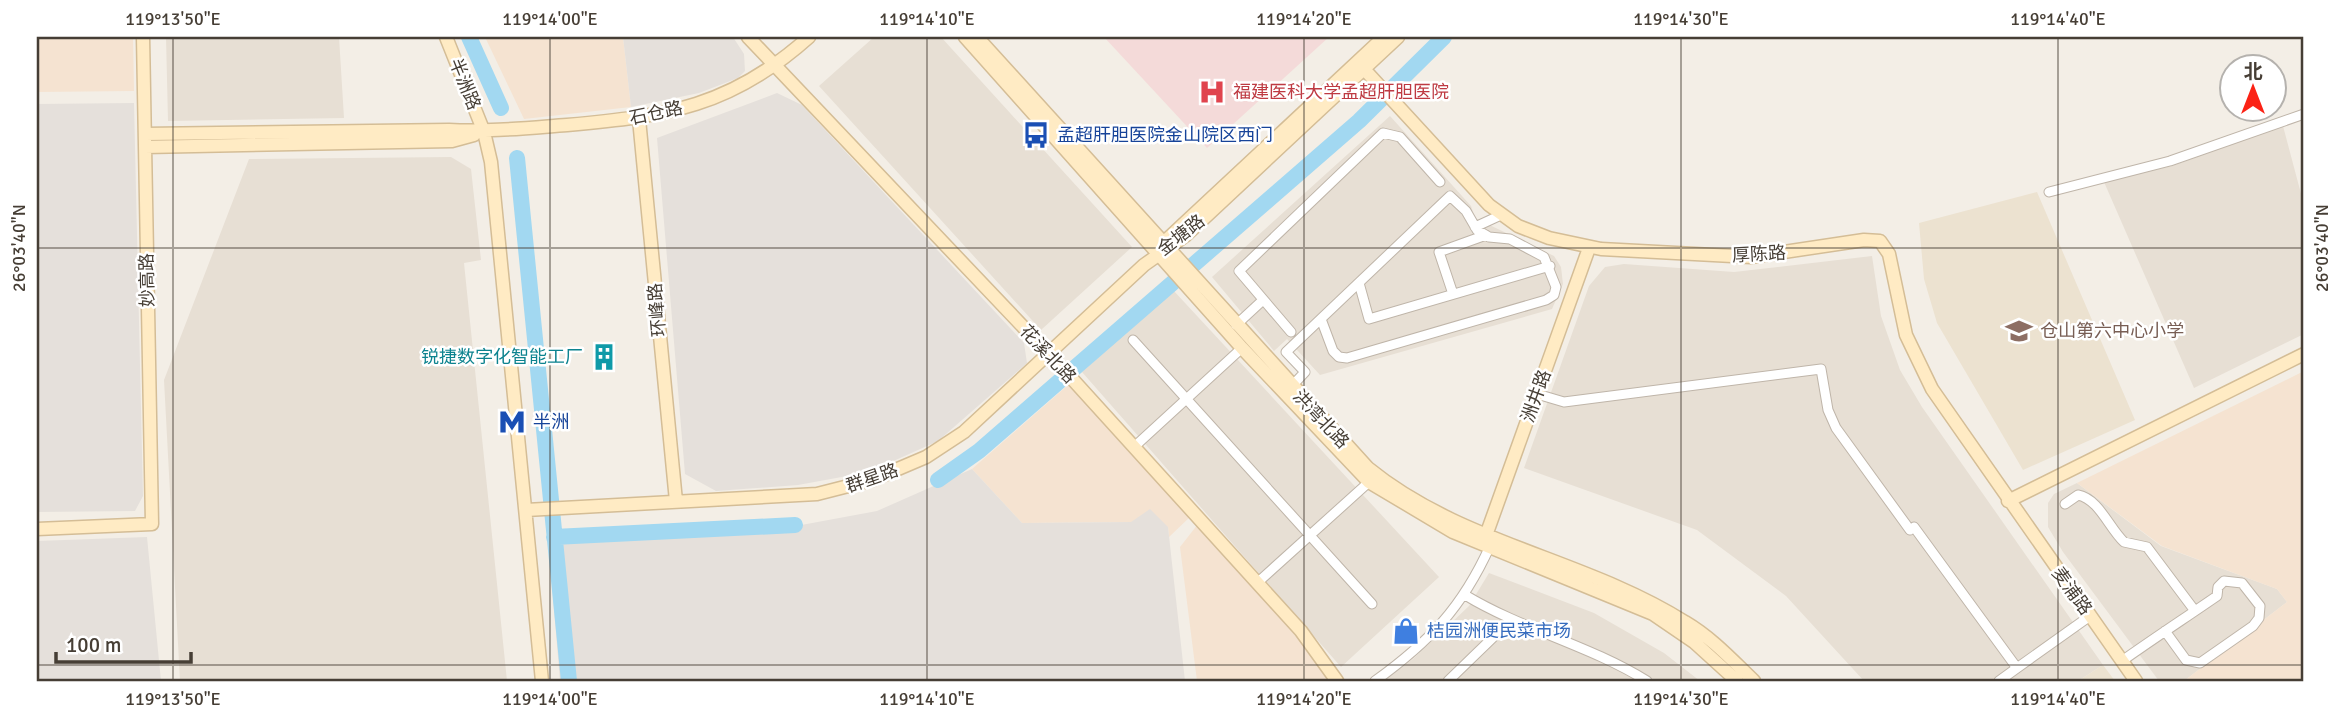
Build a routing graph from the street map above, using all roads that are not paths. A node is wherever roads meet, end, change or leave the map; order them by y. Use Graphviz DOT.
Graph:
graph roads {
  1 [pos="143,37"];
  2 [pos="446,37"];
  3 [pos="748,37"];
  4 [pos="809,37"];
  5 [pos="965,37"];
  6 [pos="977,37"];
  7 [pos="1384,37"];
  8 [pos="1398,37"];
  9 [pos="777,66"];
  10 [pos="1364,69"];
  11 [pos="2304,114"];
  12 [pos="639,119"];
  13 [pos="484,132"];
  14 [pos="145,140"];
  15 [pos="1440,182"];
  16 [pos="2049,192"];
  17 [pos="1501,215"];
  18 [pos="1475,227"];
  19 [pos="1486,235"];
  20 [pos="1589,248"];
  21 [pos="1161,249"];
  22 [pos="1144,265"];
  23 [pos="1550,266"];
  24 [pos="1184,275"];
  25 [pos="1359,283"];
  26 [pos="1454,294"];
  27 [pos="1263,300"];
  28 [pos="1321,319"];
  29 [pos="1236,325"];
  30 [pos="1290,332"];
  31 [pos="1133,340"];
  32 [pos="1242,348"];
  33 [pos="1048,353"];
  34 [pos="2304,354"];
  35 [pos="1291,387"];
  36 [pos="1537,394"];
  37 [pos="1186,399"];
  38 [pos="1133,447"];
  39 [pos="1369,482"];
  40 [pos="676,501"];
  41 [pos="2008,501"];
  42 [pos="2065,504"];
  43 [pos="526,510"];
  44 [pos="37,529"];
  45 [pos="1310,535"];
  46 [pos="1487,542"];
  47 [pos="1257,583"];
  48 [pos="1465,595"];
  49 [pos="1372,604"];
  50 [pos="2195,611"];
  51 [pos="2090,616"];
  52 [pos="1511,620"];
  53 [pos="2165,631"];
  54 [pos="2122,661"];
  55 [pos="2017,668"];
  56 [pos="542,681"];
  57 [pos="1336,681"];
  58 [pos="1375,681"];
  59 [pos="1448,681"];
  60 [pos="1647,681"];
  61 [pos="1737,681"];
  62 [pos="1754,681"];
  63 [pos="1999,681"];
  64 [pos="2136,681"];
  1 -- 14 [label="street, 妙高路"];
  2 -- 13 [label="street, 半洲路"];
  3 -- 9 [label="street, 花溪北路"];
  4 -- 9 [label="street, 石仓路"];
  5 -- 21 [label="street, 洪湾北路"];
  6 -- 21 [label="street, 洪湾北路"];
  7 -- 21 [label="street, 金塘路"];
  8 -- 10 [label="street, 金塘路"];
  9 -- 12 [label="street, 石仓路"];
  9 -- 33 [label="street, 花溪北路"];
  10 -- 17 [label="street, 厚陈路"];
  10 -- 21 [label="street, 金塘路"];
  11 -- 16 [label="street"];
  12 -- 13 [label="street, 石仓路"];
  12 -- 40 [label="street, 环峰路"];
  13 -- 14 [label="street, 石仓路"];
  13 -- 43 [label="street, 半洲路"];
  14 -- 44 [label="street, 妙高路"];
  15 -- 27 [label="street"];
  17 -- 18 [label="street"];
  17 -- 20 [label="street, 厚陈路"];
  18 -- 19 [label="street"];
  18 -- 25 [label="street"];
  19 -- 23 [label="street"];
  19 -- 26 [label="street"];
  20 -- 36 [label="street, 洲井路"];
  20 -- 41 [label="street, 厚陈路"];
  21 -- 22 [label="street, 金塘路"];
  21 -- 24 [label="street, 洪湾北路"];
  22 -- 33 [label="street, 群星路"];
  23 -- 26 [label="street"];
  23 -- 28 [label="street"];
  24 -- 29 [label="street, 洪湾北路"];
  24 -- 32 [label="street, 洪湾北路"];
  25 -- 26 [label="street"];
  25 -- 28 [label="street"];
  27 -- 29 [label="street"];
  27 -- 30 [label="street"];
  28 -- 35 [label="street"];
  29 -- 35 [label="street, 洪湾北路"];
  31 -- 37 [label="street"];
  32 -- 37 [label="street"];
  32 -- 39 [label="street, 洪湾北路"];
  33 -- 38 [label="street, 花溪北路"];
  33 -- 40 [label="street, 群星路"];
  34 -- 41 [label="street"];
  35 -- 46 [label="street, 洪湾北路"];
  36 -- 46 [label="street, 洲井路"];
  36 -- 55 [label="street"];
  37 -- 38 [label="street"];
  37 -- 45 [label="street"];
  38 -- 47 [label="street, 花溪北路"];
  39 -- 45 [label="street"];
  39 -- 46 [label="street, 洪湾北路"];
  40 -- 43 [label="street, 群星路"];
  41 -- 51 [label="street, 麦浦路"];
  42 -- 50 [label="street"];
  43 -- 56 [label="street, 半洲路"];
  45 -- 47 [label="street"];
  45 -- 49 [label="street"];
  46 -- 48 [label="street"];
  46 -- 61 [label="street, 洪湾北路"];
  46 -- 62 [label="street, 洪湾北路"];
  47 -- 57 [label="street, 花溪北路"];
  48 -- 52 [label="street"];
  48 -- 58 [label="street"];
  50 -- 53 [label="street"];
  50 -- 53 [label="street"];
  51 -- 54 [label="street, 麦浦路"];
  51 -- 55 [label="street"];
  52 -- 59 [label="street"];
  52 -- 60 [label="street"];
  53 -- 54 [label="street"];
  54 -- 64 [label="street, 麦浦路"];
  55 -- 63 [label="street"];
}
